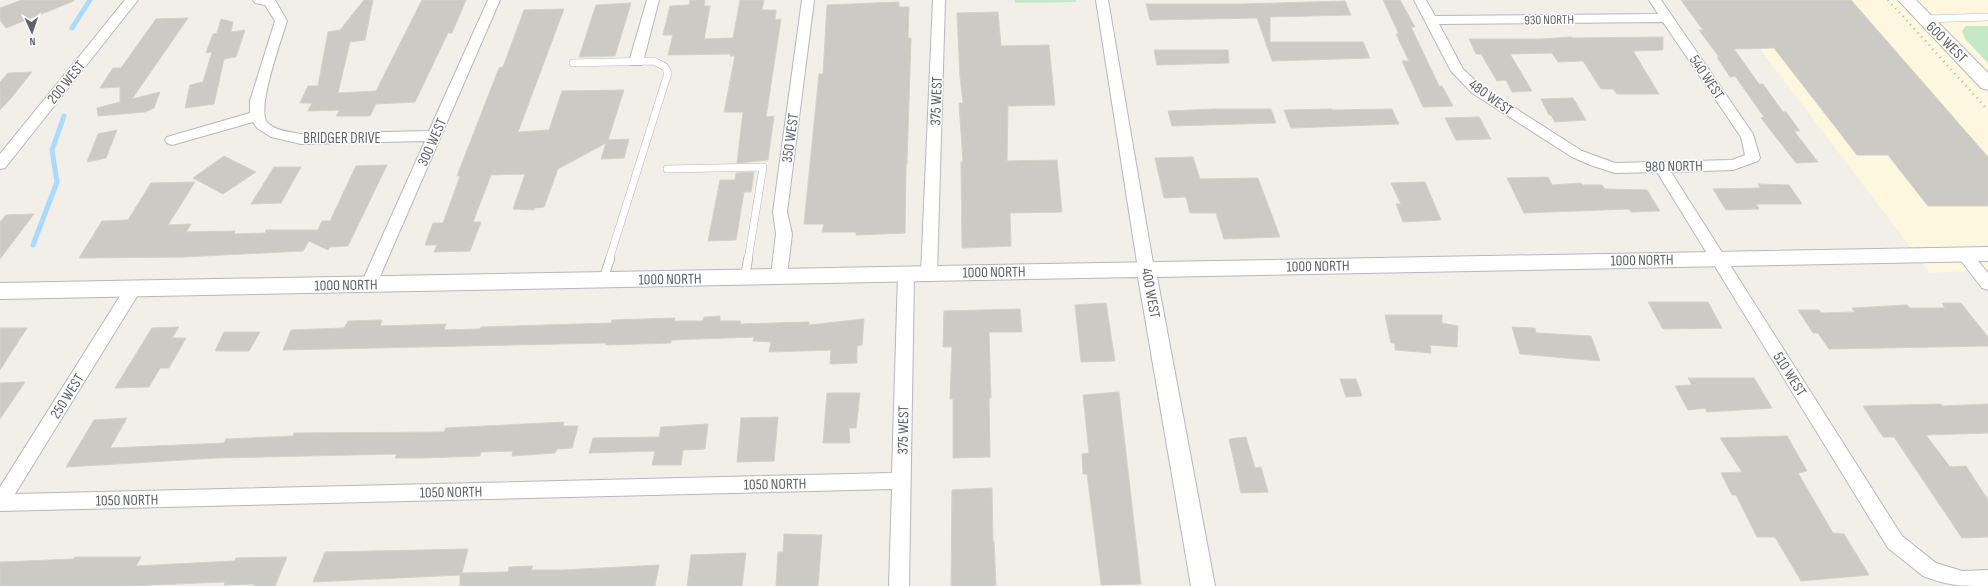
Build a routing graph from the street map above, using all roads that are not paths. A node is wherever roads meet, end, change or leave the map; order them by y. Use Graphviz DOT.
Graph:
graph roads {
  1 [pos="133,0"];
  2 [pos="259,0"];
  3 [pos="494,0"];
  4 [pos="653,0"];
  5 [pos="808,0"];
  6 [pos="940,0"];
  7 [pos="1102,0"];
  8 [pos="1420,0"];
  9 [pos="1655,0"];
  10 [pos="1906,0"];
  11 [pos="1988,16"];
  12 [pos="1667,18"];
  13 [pos="1924,19"];
  14 [pos="1431,20"];
  15 [pos="636,62"];
  16 [pos="573,63"];
  17 [pos="1988,84"];
  18 [pos="257,116"];
  19 [pos="434,136"];
  20 [pos="172,140"];
  21 [pos="1753,158"];
  22 [pos="1595,162"];
  23 [pos="0,164"];
  24 [pos="1661,167"];
  25 [pos="667,169"];
  26 [pos="1964,254"];
  27 [pos="1988,254"];
  28 [pos="1718,259"];
  29 [pos="1146,269"];
  30 [pos="906,274"];
  31 [pos="929,274"];
  32 [pos="779,276"];
  33 [pos="745,277"];
  34 [pos="603,280"];
  35 [pos="369,284"];
  36 [pos="1988,284"];
  37 [pos="133,289"];
  38 [pos="0,291"];
  39 [pos="902,481"];
  40 [pos="0,503"];
  41 [pos="1988,579"];
  42 [pos="899,586"];
  43 [pos="1203,586"];
  1 -- 23 [label="street, 200 WEST"];
  2 -- 18 [label="street"];
  3 -- 19 [label="street, 300 WEST"];
  4 -- 15 [label="street"];
  5 -- 32 [label="street, 350 WEST"];
  6 -- 31 [label="street, 375 WEST"];
  7 -- 29 [label="street, 400 WEST"];
  8 -- 14 [label="street, 480 WEST"];
  9 -- 12 [label="street, 540 WEST"];
  10 -- 13 [label="main road, 600 WEST"];
  11 -- 13 [label="lane"];
  12 -- 14 [label="street, 930 NORTH"];
  12 -- 21 [label="street, 540 WEST"];
  13 -- 17 [label="main road, 600 WEST"];
  14 -- 22 [label="street, 480 WEST"];
  15 -- 16 [label="lane"];
  15 -- 34 [label="lane"];
  18 -- 19 [label="street, BRIDGER DRIVE"];
  18 -- 20 [label="street"];
  19 -- 35 [label="street, 300 WEST"];
  21 -- 24 [label="street, 980 NORTH"];
  22 -- 24 [label="street, 980 NORTH"];
  24 -- 28 [label="street, 510 WEST"];
  25 -- 33 [label="lane"];
  26 -- 27 [label="street, 1000 NORTH"];
  26 -- 28 [label="street, 1000 NORTH"];
  26 -- 36 [label="street"];
  28 -- 29 [label="street, 1000 NORTH"];
  28 -- 41 [label="street, 510 WEST"];
  29 -- 31 [label="street, 1000 NORTH"];
  29 -- 43 [label="street, 400 WEST"];
  30 -- 31 [label="street, 1000 NORTH"];
  30 -- 32 [label="street, 1000 NORTH"];
  30 -- 39 [label="street, 375 WEST"];
  32 -- 33 [label="street, 1000 NORTH"];
  33 -- 34 [label="street, 1000 NORTH"];
  34 -- 35 [label="street, 1000 NORTH"];
  35 -- 37 [label="street, 1000 NORTH"];
  37 -- 38 [label="street, 1000 NORTH"];
  37 -- 40 [label="street, 250 WEST"];
  39 -- 40 [label="street, 1050 NORTH"];
  39 -- 42 [label="street, 375 WEST"];
}
